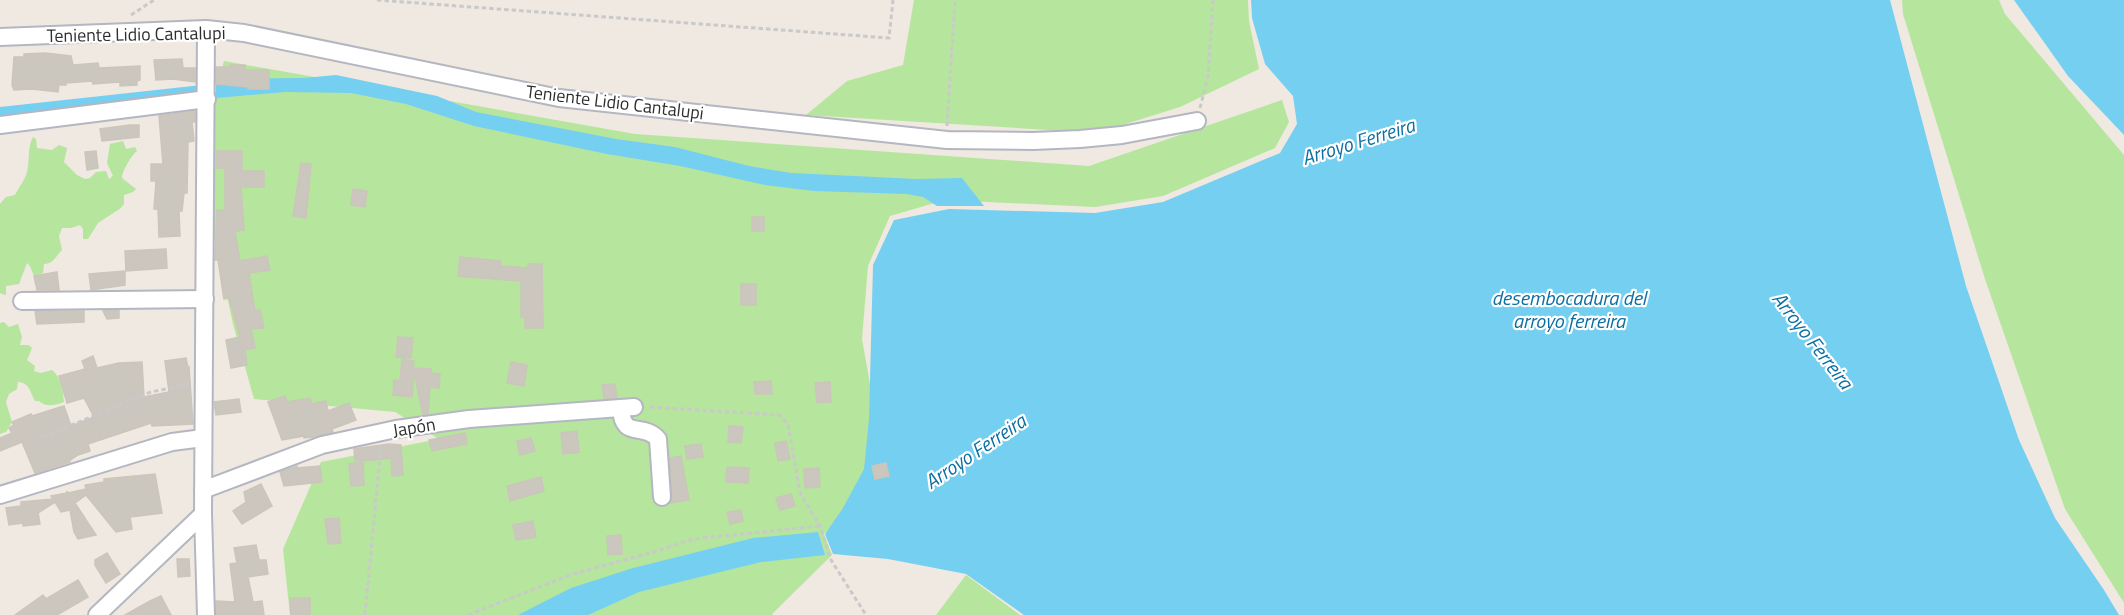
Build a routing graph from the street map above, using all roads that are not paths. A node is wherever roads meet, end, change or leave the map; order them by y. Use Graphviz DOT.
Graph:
graph roads {
  1 [pos="206,29"];
  2 [pos="0,37"];
  3 [pos="207,99"];
  4 [pos="1197,121"];
  5 [pos="0,125"];
  6 [pos="205,298"];
  7 [pos="22,301"];
  8 [pos="203,438"];
  9 [pos="203,490"];
  10 [pos="0,495"];
  11 [pos="662,497"];
  12 [pos="203,514"];
  13 [pos="97,615"];
  14 [pos="206,615"];
  1 -- 2 [label="street, Teniente Lidio Cantalupi"];
  1 -- 3 [label="street"];
  1 -- 4 [label="street, Teniente Lidio Cantalupi"];
  3 -- 5 [label="street"];
  3 -- 6 [label="street"];
  6 -- 7 [label="street"];
  6 -- 8 [label="street"];
  8 -- 9 [label="street"];
  8 -- 10 [label="street"];
  9 -- 11 [label="street, Japón"];
  9 -- 12 [label="street"];
  12 -- 13 [label="street"];
  12 -- 14 [label="street"];
}
